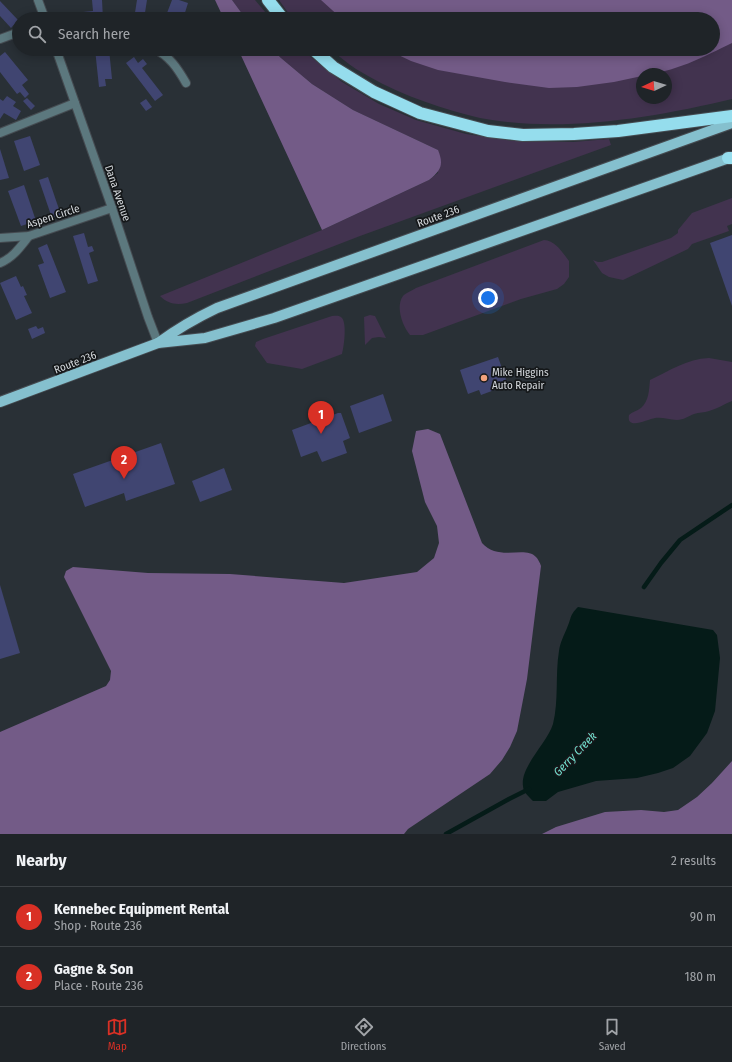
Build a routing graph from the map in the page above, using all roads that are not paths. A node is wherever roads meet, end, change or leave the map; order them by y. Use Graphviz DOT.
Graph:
graph roads {
  1 [pos="38,0"];
  2 [pos="268,0"];
  3 [pos="42,12"];
  4 [pos="278,12"];
  5 [pos="12,35"];
  6 [pos="0,39"];
  7 [pos="58,56"];
  8 [pos="164,56"];
  9 [pos="321,56"];
  10 [pos="186,83"];
  11 [pos="75,103"];
  12 [pos="732,116"];
  13 [pos="732,123"];
  14 [pos="0,134"];
  15 [pos="731,158"];
  16 [pos="112,208"];
  17 [pos="29,236"];
  18 [pos="0,238"];
  19 [pos="0,263"];
  20 [pos="158,343"];
  21 [pos="0,402"];
  1 -- 3 [label="street"];
  2 -- 4 [label="highway"];
  5 -- 6 [label="street"];
  7 -- 11 [label="street, Dana Avenue"];
  8 -- 10 [label="street"];
  9 -- 12 [label="highway"];
  11 -- 14 [label="street"];
  11 -- 16 [label="street, Dana Avenue"];
  13 -- 20 [label="main road, Route 236"];
  15 -- 20 [label="main road, Route 236"];
  16 -- 17 [label="street, Aspen Circle"];
  16 -- 20 [label="street, Dana Avenue"];
  17 -- 18 [label="street, Aspen Circle"];
  17 -- 19 [label="street"];
  20 -- 21 [label="main road, Route 236"];
}
